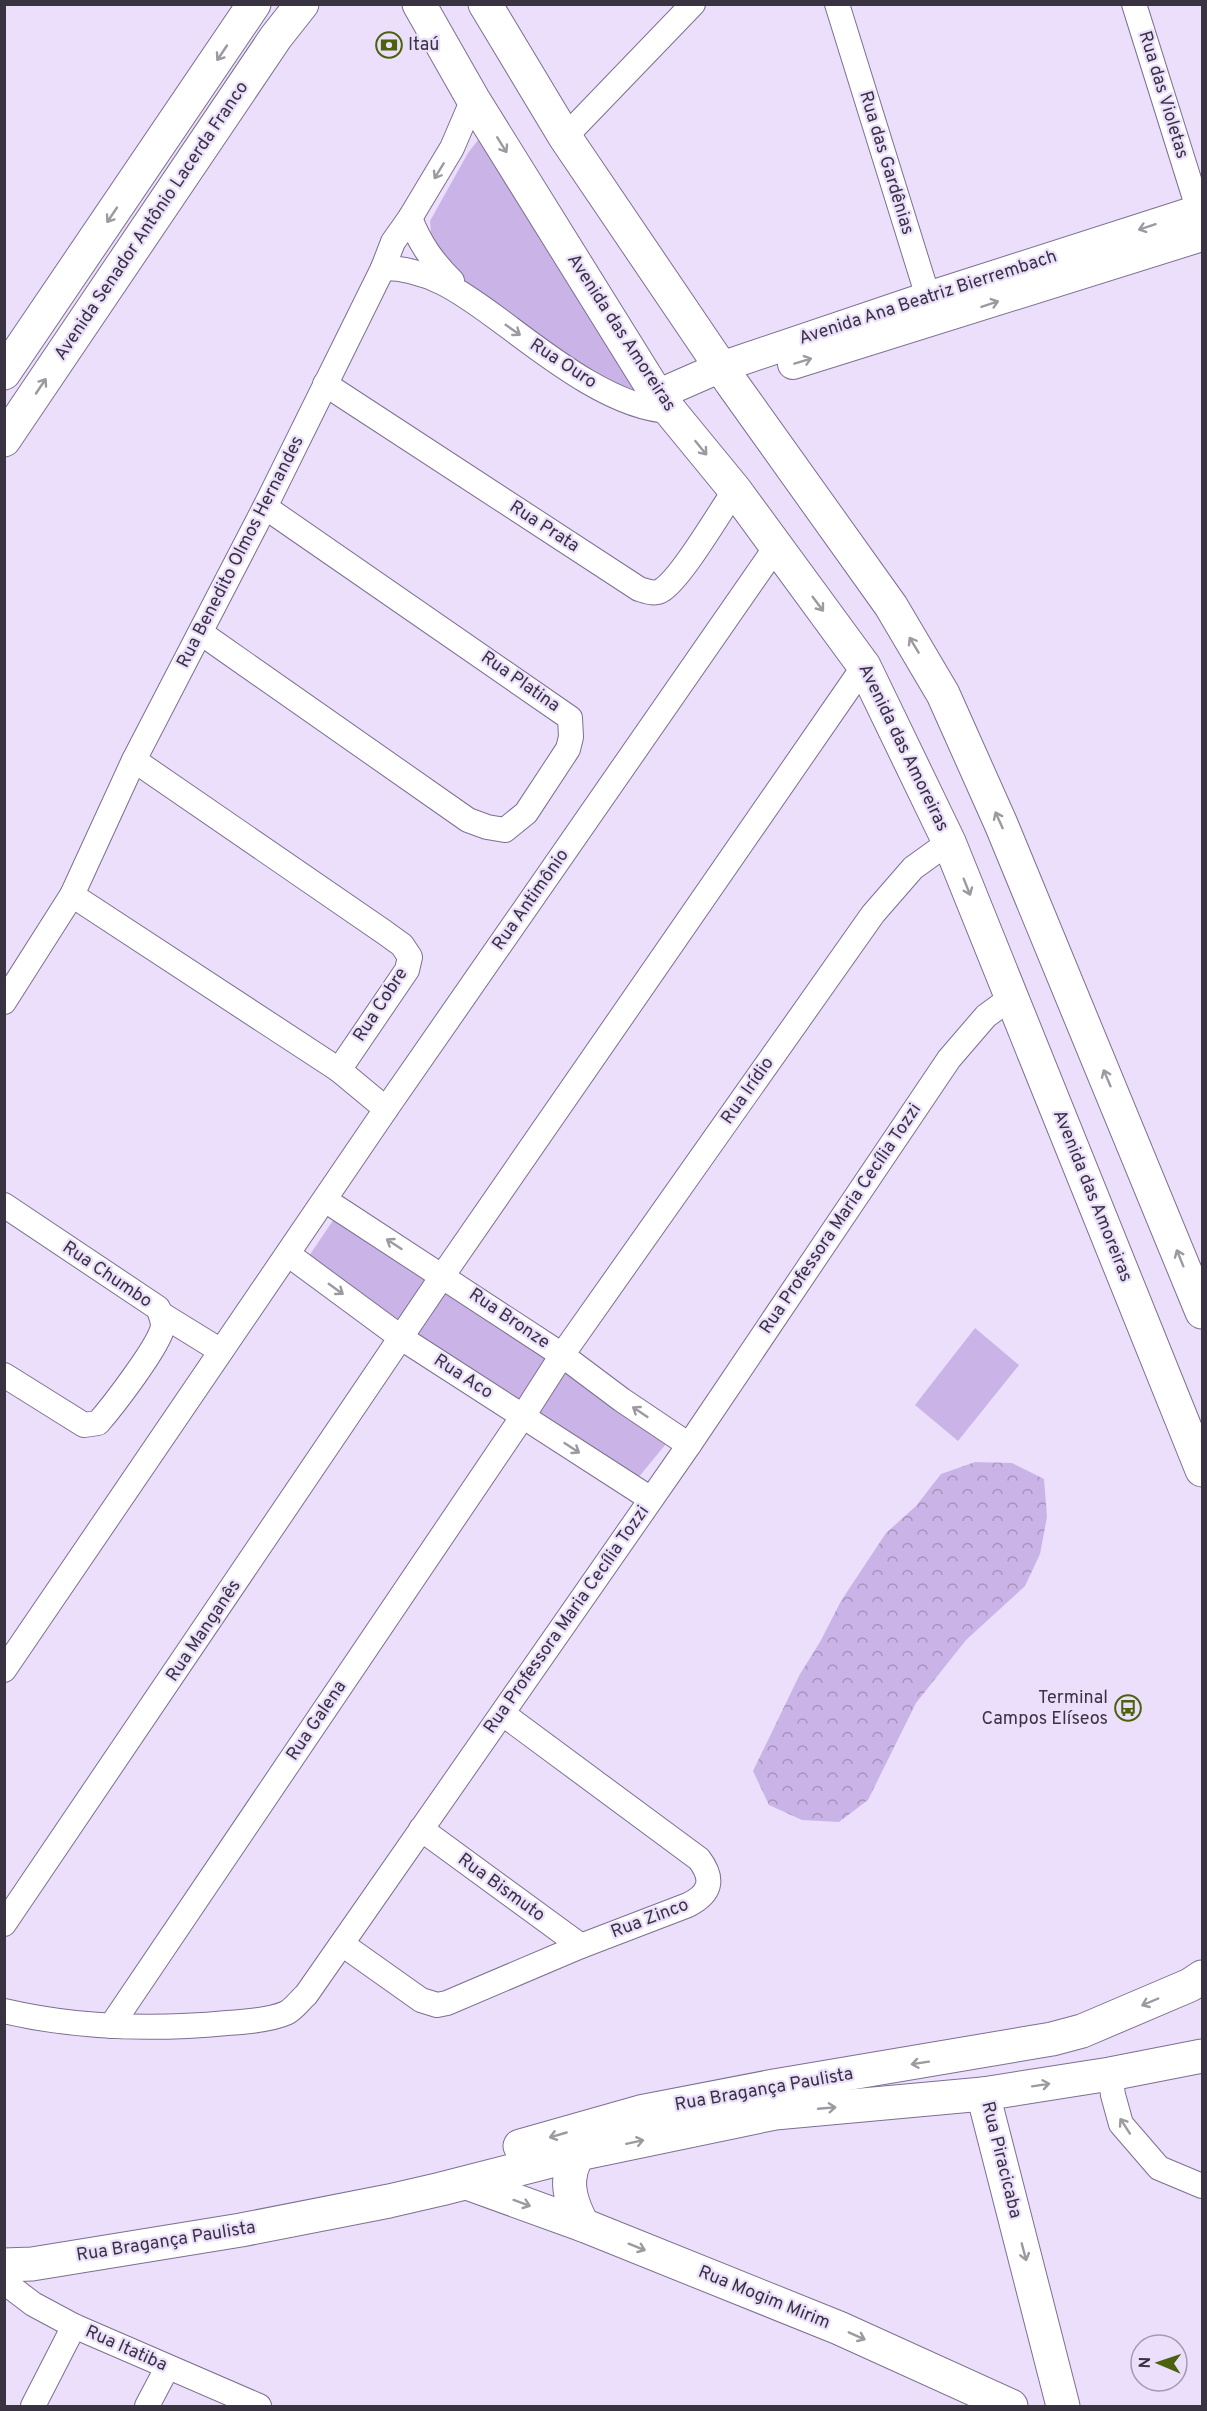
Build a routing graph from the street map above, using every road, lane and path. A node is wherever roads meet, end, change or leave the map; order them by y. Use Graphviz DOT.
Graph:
graph roads {
  1 [pos="254,4"];
  2 [pos="302,4"];
  3 [pos="325,4"];
  4 [pos="397,4"];
  5 [pos="485,4"];
  6 [pos="693,4"];
  7 [pos="837,4"];
  8 [pos="1134,4"];
  9 [pos="425,16"];
  10 [pos="276,37"];
  11 [pos="473,99"];
  12 [pos="565,136"];
  13 [pos="410,218"];
  14 [pos="1202,219"];
  15 [pos="383,268"];
  16 [pos="466,296"];
  17 [pos="932,309"];
  18 [pos="4,373"];
  19 [pos="726,375"];
  20 [pos="325,384"];
  21 [pos="663,403"];
  22 [pos="6,435"];
  23 [pos="735,490"];
  24 [pos="266,507"];
  25 [pos="776,547"];
  26 [pos="201,633"];
  27 [pos="864,666"];
  28 [pos="134,760"];
  29 [pos="949,842"];
  30 [pos="72,895"];
  31 [pos="9,986"];
  32 [pos="1012,997"];
  33 [pos="339,1070"];
  34 [pos="386,1109"];
  35 [pos="325,1200"];
  36 [pos="4,1205"];
  37 [pos="289,1255"];
  38 [pos="443,1275"];
  39 [pos="1203,1312"];
  40 [pos="161,1314"];
  41 [pos="403,1338"];
  42 [pos="221,1351"];
  43 [pos="562,1355"];
  44 [pos="4,1375"];
  45 [pos="523,1416"];
  46 [pos="689,1445"];
  47 [pos="1203,1470"];
  48 [pos="651,1499"];
  49 [pos="4,1670"];
  50 [pos="503,1714"];
  51 [pos="421,1829"];
  52 [pos="4,1924"];
  53 [pos="342,1944"];
  54 [pos="581,1946"];
  55 [pos="1203,1977"];
  56 [pos="4,2011"];
  57 [pos="111,2026"];
  58 [pos="1203,2056"];
  59 [pos="1110,2074"];
  60 [pos="983,2094"];
  61 [pos="614,2119"];
  62 [pos="578,2154"];
  63 [pos="467,2182"];
  64 [pos="1203,2186"];
  65 [pos="326,2213"];
  66 [pos="583,2225"];
  67 [pos="14,2268"];
  68 [pos="74,2326"];
  69 [pos="167,2368"];
  70 [pos="33,2406"];
  71 [pos="147,2406"];
  72 [pos="259,2406"];
  73 [pos="1011,2406"];
  74 [pos="1064,2406"];
  1 -- 18 [label="main road, Avenida Senador Antônio Lacerda Franco, one-way"];
  2 -- 10 [label="main road, Avenida Senador Antônio Lacerda Franco"];
  3 -- 10 [label="main road"];
  4 -- 9 [label="main road"];
  5 -- 12 [label="main road"];
  6 -- 12 [label="street"];
  7 -- 17 [label="street, Rua das Gardênias"];
  8 -- 14 [label="street, Rua das Violetas"];
  9 -- 11 [label="main road, Avenida das Amoreiras"];
  22 -- 10 [label="main road, Avenida Senador Antônio Lacerda Franco, one-way"];
  11 -- 13 [label="street, Rua Benedito Olmos Hernandes, one-way"];
  11 -- 21 [label="main road, Avenida das Amoreiras, one-way"];
  12 -- 19 [label="main road"];
  13 -- 15 [label="street, Rua Benedito Olmos Hernandes"];
  13 -- 16 [label="street, Rua Ouro"];
  14 -- 17 [label="street, Avenida Ana Beatriz Bierrembach"];
  15 -- 16 [label="street, Rua Ouro"];
  15 -- 20 [label="street, Rua Benedito Olmos Hernandes"];
  16 -- 21 [label="street, Rua Ouro, one-way"];
  17 -- 19 [label="street, Avenida Ana Beatriz Bierrembach"];
  19 -- 21 [label="street, Avenida Ana Beatriz Bierrembach"];
  39 -- 19 [label="main road, one-way"];
  20 -- 23 [label="street, Rua Prata"];
  20 -- 24 [label="street, Rua Benedito Olmos Hernandes"];
  21 -- 23 [label="main road, Avenida das Amoreiras, one-way"];
  23 -- 25 [label="main road, Avenida das Amoreiras"];
  24 -- 26 [label="street, Rua Benedito Olmos Hernandes"];
  24 -- 26 [label="street, Rua Platina"];
  25 -- 27 [label="main road, Avenida das Amoreiras, one-way"];
  25 -- 34 [label="street, Rua Antimônio"];
  26 -- 28 [label="street, Rua Benedito Olmos Hernandes"];
  27 -- 29 [label="main road, Avenida das Amoreiras"];
  27 -- 38 [label="street"];
  28 -- 30 [label="street, Rua Benedito Olmos Hernandes"];
  28 -- 33 [label="street, Rua Cobre"];
  29 -- 32 [label="main road, Avenida das Amoreiras, one-way"];
  29 -- 43 [label="street, Rua Irídio"];
  30 -- 31 [label="street, Rua Benedito Olmos Hernandes"];
  30 -- 33 [label="street"];
  32 -- 46 [label="street, Rua Professora Maria Cecília Tozzi"];
  32 -- 47 [label="main road, Avenida das Amoreiras"];
  33 -- 34 [label="street"];
  34 -- 35 [label="street, Rua Antimônio"];
  35 -- 37 [label="street, Rua Antimônio"];
  38 -- 35 [label="street, Rua Bronze, one-way"];
  36 -- 40 [label="street, Rua Chumbo"];
  37 -- 41 [label="street, one-way"];
  37 -- 42 [label="street"];
  38 -- 41 [label="street, Rua Manganês"];
  38 -- 43 [label="street, Rua Bronze"];
  40 -- 42 [label="street"];
  40 -- 44 [label="street, Rua Chumbo"];
  41 -- 45 [label="street, Rua Aco"];
  41 -- 52 [label="street, Rua Manganês"];
  42 -- 49 [label="street"];
  43 -- 45 [label="street, Rua Galena"];
  46 -- 43 [label="street, Rua Bronze, one-way"];
  45 -- 48 [label="street, one-way"];
  45 -- 57 [label="street, Rua Galena"];
  46 -- 48 [label="street, Rua Professora Maria Cecília Tozzi"];
  48 -- 50 [label="street, Rua Professora Maria Cecília Tozzi"];
  50 -- 51 [label="street, Rua Professora Maria Cecília Tozzi"];
  50 -- 54 [label="street, Rua Zinco"];
  51 -- 53 [label="street, Rua Professora Maria Cecília Tozzi"];
  51 -- 54 [label="street, Rua Bismuto"];
  53 -- 54 [label="street, Rua Zinco"];
  53 -- 57 [label="street, Rua Professora Maria Cecília Tozzi"];
  55 -- 61 [label="main road, Rua Bragança Paulista, one-way"];
  56 -- 57 [label="street, Rua Professora Maria Cecília Tozzi"];
  58 -- 59 [label="main road, Rua Piracicaba"];
  60 -- 59 [label="main road, Rua Piracicaba, one-way"];
  64 -- 59 [label="street, one-way"];
  62 -- 60 [label="main road, Rua Bragança Paulista, one-way"];
  60 -- 74 [label="main road, Rua Piracicaba, one-way"];
  61 -- 62 [label="main road"];
  61 -- 65 [label="main road, Rua Bragança Paulista, one-way"];
  62 -- 63 [label="main road, Rua Bragança Paulista"];
  62 -- 66 [label="main road"];
  63 -- 65 [label="main road, Rua Bragança Paulista"];
  63 -- 66 [label="main road, Rua Mogim Mirim, one-way"];
  65 -- 67 [label="main road, Rua Bragança Paulista"];
  66 -- 73 [label="main road, Rua Mogim Mirim, one-way"];
  67 -- 68 [label="street, Rua Itatiba"];
  68 -- 69 [label="street, Rua Itatiba"];
  68 -- 70 [label="street"];
  69 -- 71 [label="street"];
  69 -- 72 [label="street, Rua Itatiba"];
}
